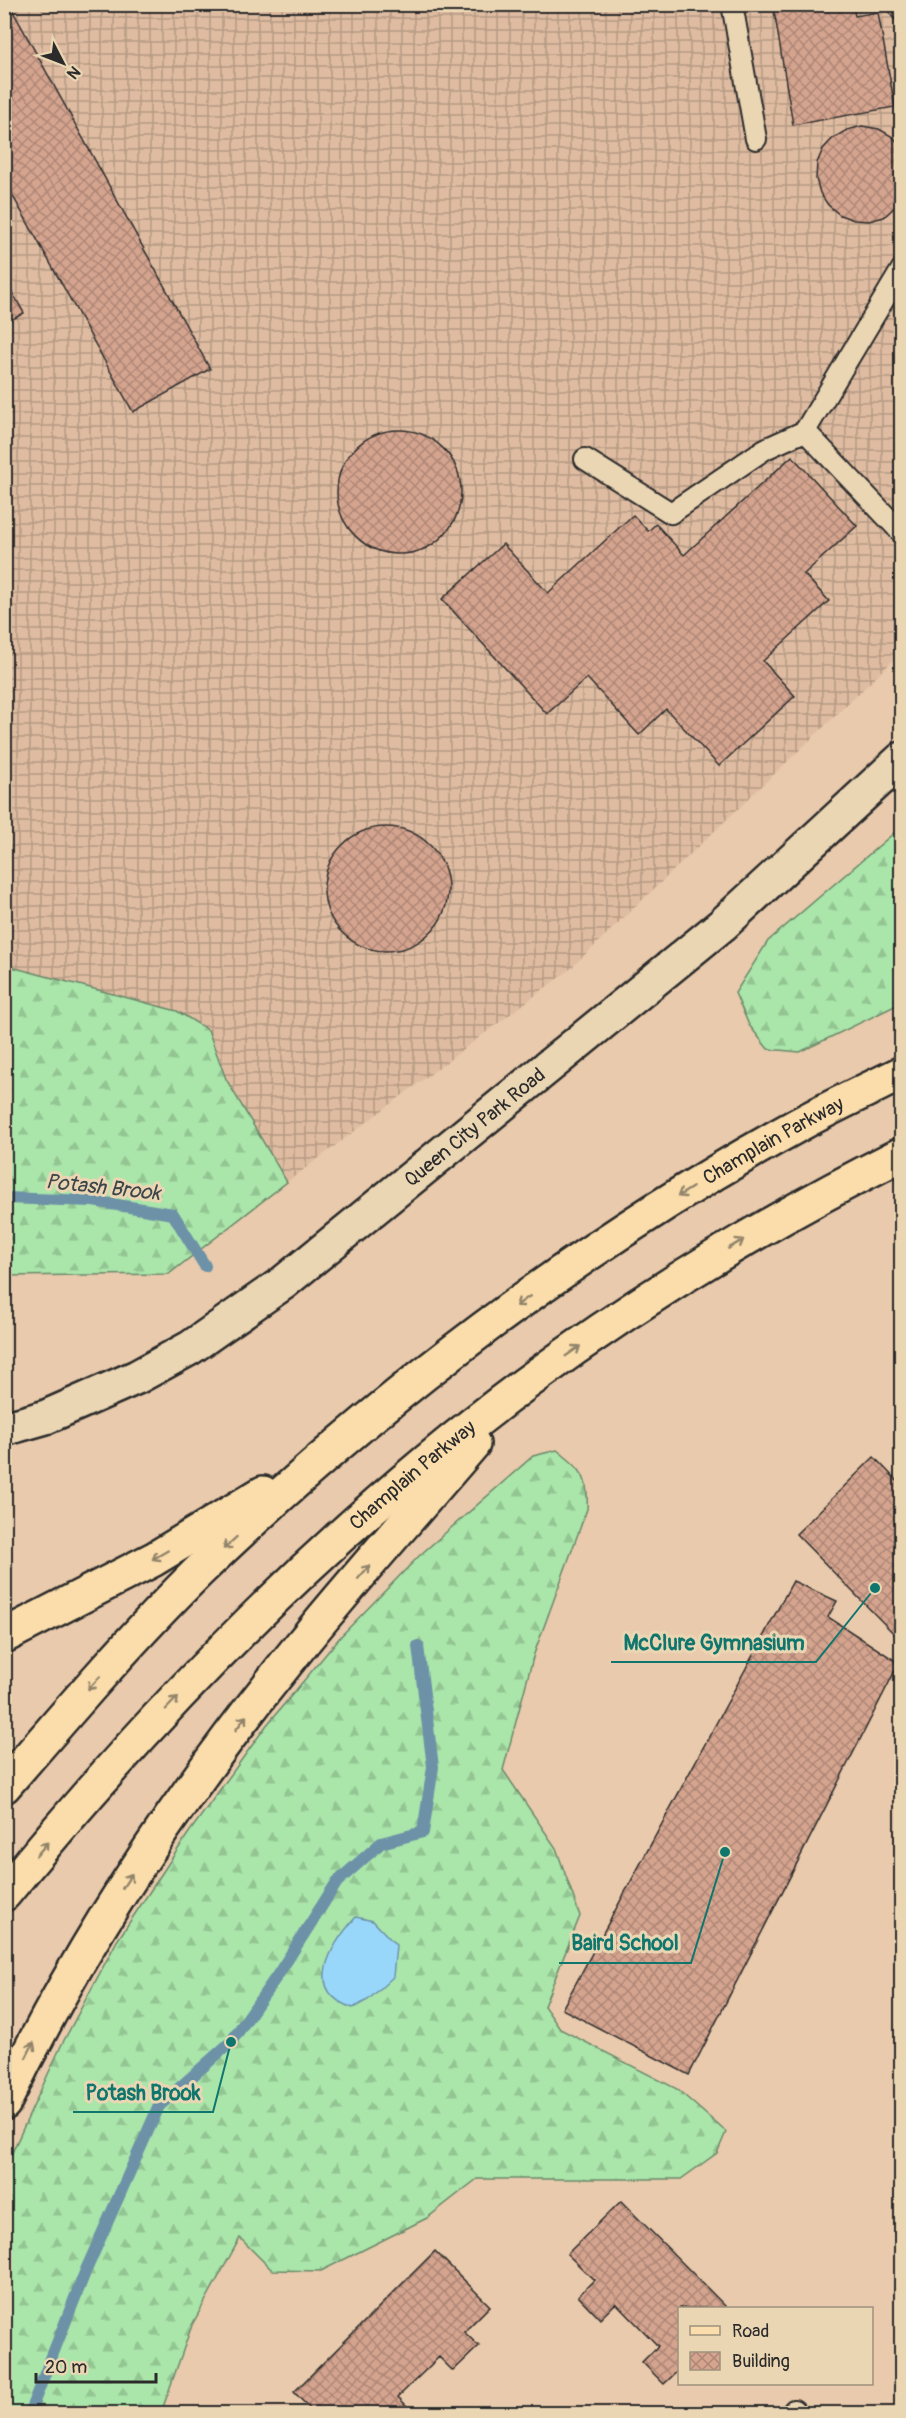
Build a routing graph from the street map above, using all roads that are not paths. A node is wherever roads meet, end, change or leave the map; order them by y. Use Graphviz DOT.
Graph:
graph roads {
  1 [pos="732,4"];
  2 [pos="897,4"];
  3 [pos="902,11"];
  4 [pos="756,139"];
  5 [pos="902,269"];
  6 [pos="805,431"];
  7 [pos="585,459"];
  8 [pos="902,533"];
  9 [pos="902,759"];
  10 [pos="902,1073"];
  11 [pos="902,1154"];
  12 [pos="525,1384"];
  13 [pos="367,1420"];
  14 [pos="4,1429"];
  15 [pos="4,1636"];
  16 [pos="4,1786"];
  17 [pos="4,1894"];
  18 [pos="4,2103"];
  1 -- 4 [label="lane"];
  2 -- 3 [label="lane"];
  5 -- 6 [label="lane"];
  6 -- 7 [label="lane"];
  6 -- 8 [label="lane"];
  9 -- 14 [label="street, Queen City Park Road"];
  10 -- 13 [label="main road, Champlain Parkway, one-way"];
  12 -- 11 [label="main road, Champlain Parkway, one-way"];
  17 -- 12 [label="main road, Champlain Parkway, one-way"];
  18 -- 12 [label="main road, one-way"];
  13 -- 15 [label="main road, one-way"];
  13 -- 16 [label="main road, Champlain Parkway, one-way"];
}
